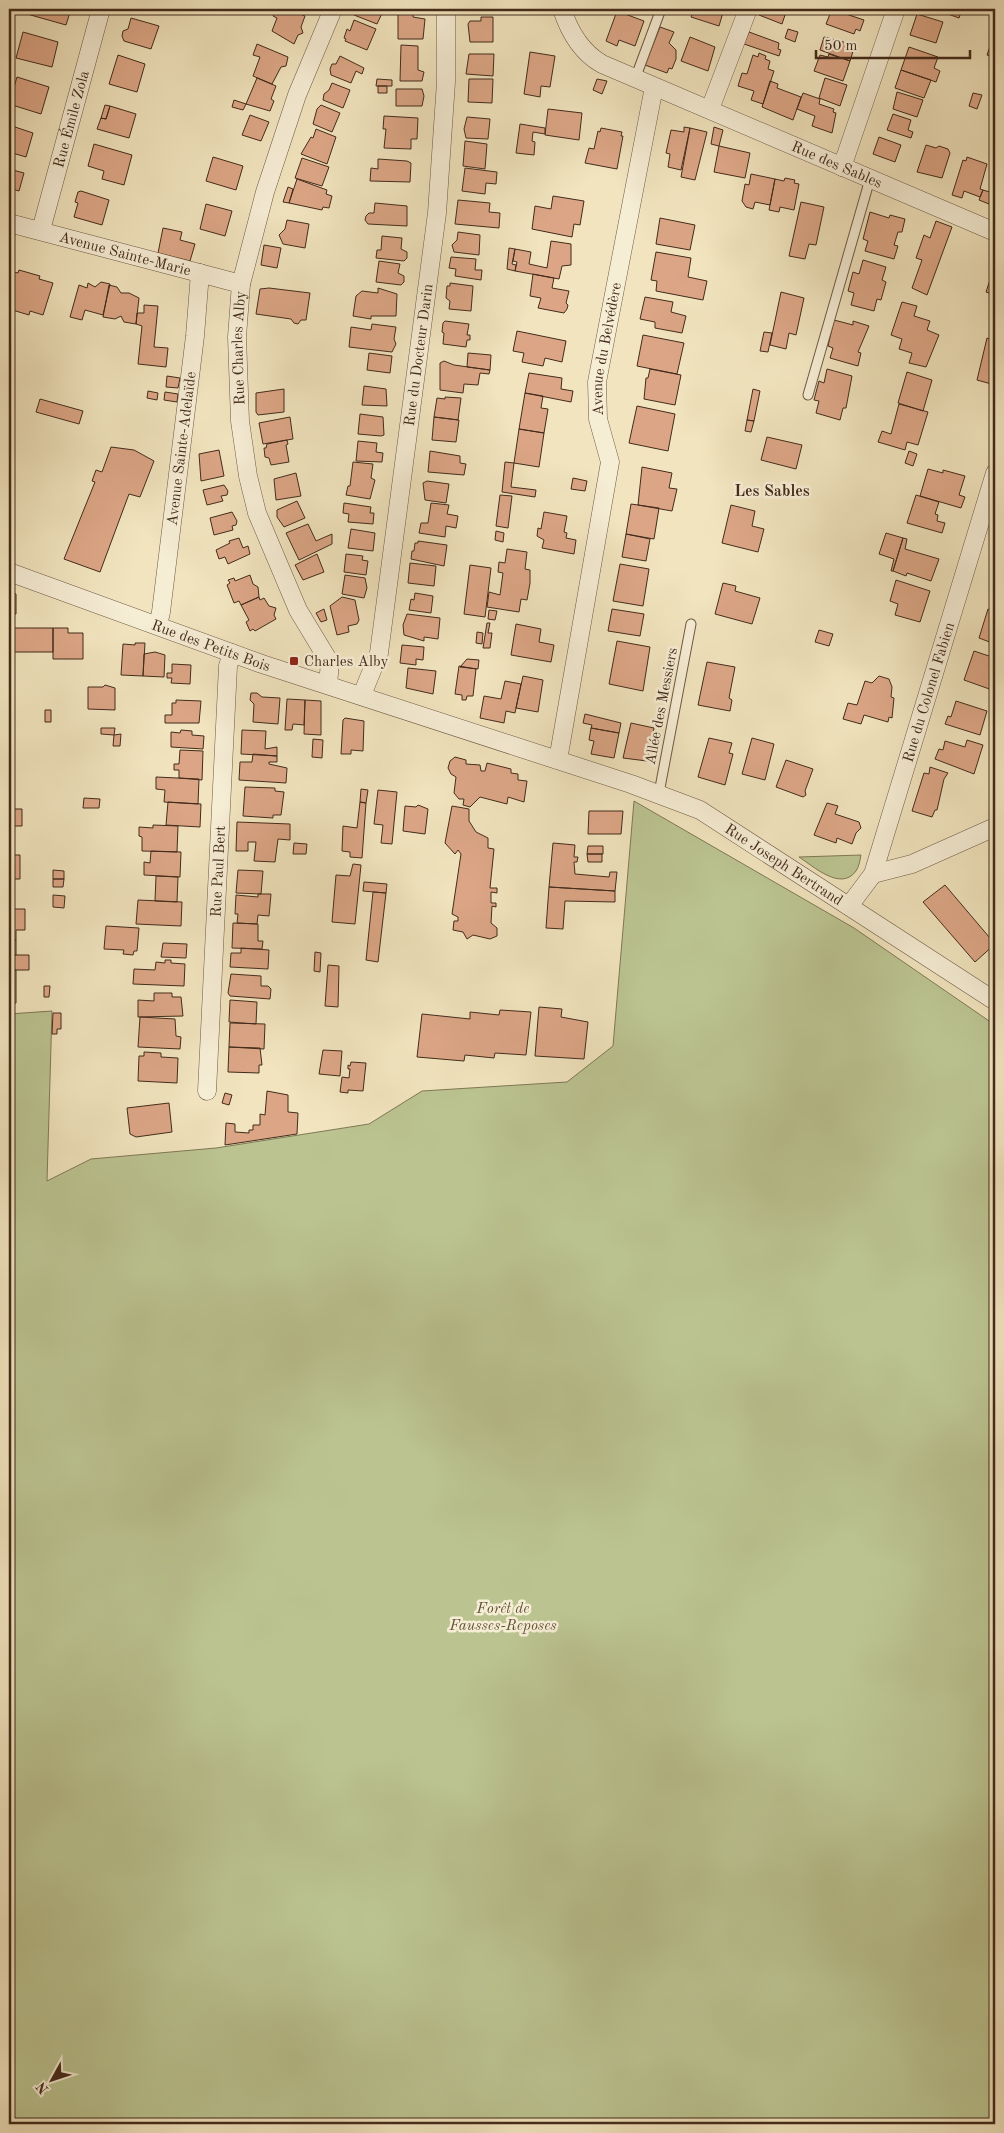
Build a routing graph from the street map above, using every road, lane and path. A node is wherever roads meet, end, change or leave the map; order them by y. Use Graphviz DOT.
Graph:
graph roads {
  1 [pos="100,9"];
  2 [pos="333,9"];
  3 [pos="446,9"];
  4 [pos="562,9"];
  5 [pos="661,9"];
  6 [pos="748,9"];
  7 [pos="896,9"];
  8 [pos="635,80"];
  9 [pos="654,87"];
  10 [pos="710,109"];
  11 [pos="842,166"];
  12 [pos="870,179"];
  13 [pos="9,222"];
  14 [pos="41,230"];
  15 [pos="995,231"];
  16 [pos="200,274"];
  17 [pos="241,284"];
  18 [pos="808,395"];
  19 [pos="995,473"];
  20 [pos="9,572"];
  21 [pos="691,624"];
  22 [pos="158,625"];
  23 [pos="232,652"];
  24 [pos="328,684"];
  25 [pos="362,695"];
  26 [pos="558,760"];
  27 [pos="659,793"];
  28 [pos="995,827"];
  29 [pos="873,874"];
  30 [pos="848,906"];
  31 [pos="995,1002"];
  32 [pos="207,1091"];
  1 -- 14 [label="street, Rue Émile Zola"];
  2 -- 17 [label="street, Rue Charles Alby"];
  3 -- 25 [label="street, Rue du Docteur Darin"];
  4 -- 8 [label="street, Rue des Sables"];
  5 -- 8 [label="lane"];
  6 -- 10 [label="street"];
  7 -- 11 [label="street"];
  8 -- 9 [label="street, Rue des Sables"];
  9 -- 10 [label="street, Rue des Sables"];
  9 -- 26 [label="street, Avenue du Belvédère"];
  10 -- 11 [label="street, Rue des Sables"];
  11 -- 12 [label="street, Rue des Sables"];
  12 -- 15 [label="street, Rue des Sables"];
  12 -- 18 [label="lane"];
  13 -- 14 [label="street, Avenue Sainte-Marie"];
  14 -- 16 [label="street, Avenue Sainte-Marie"];
  16 -- 17 [label="street, Avenue Sainte-Marie"];
  16 -- 22 [label="street, Avenue Sainte-Adelaïde"];
  17 -- 24 [label="street, Rue Charles Alby"];
  19 -- 29 [label="street, Rue du Colonel Fabien"];
  20 -- 22 [label="street, Rue des Petits Bois"];
  21 -- 27 [label="lane, Allée des Messiers"];
  22 -- 23 [label="street, Rue des Petits Bois"];
  23 -- 24 [label="street, Rue des Petits Bois"];
  23 -- 32 [label="street, Rue Paul Bert"];
  24 -- 25 [label="street, Rue des Petits Bois"];
  25 -- 26 [label="street, Rue des Petits Bois"];
  26 -- 27 [label="street, Rue Joseph Bertrand"];
  27 -- 30 [label="street, Rue Joseph Bertrand"];
  28 -- 29 [label="street"];
  29 -- 30 [label="street, Rue du Colonel Fabien"];
  30 -- 31 [label="street, Rue Joseph Bertrand"];
}
